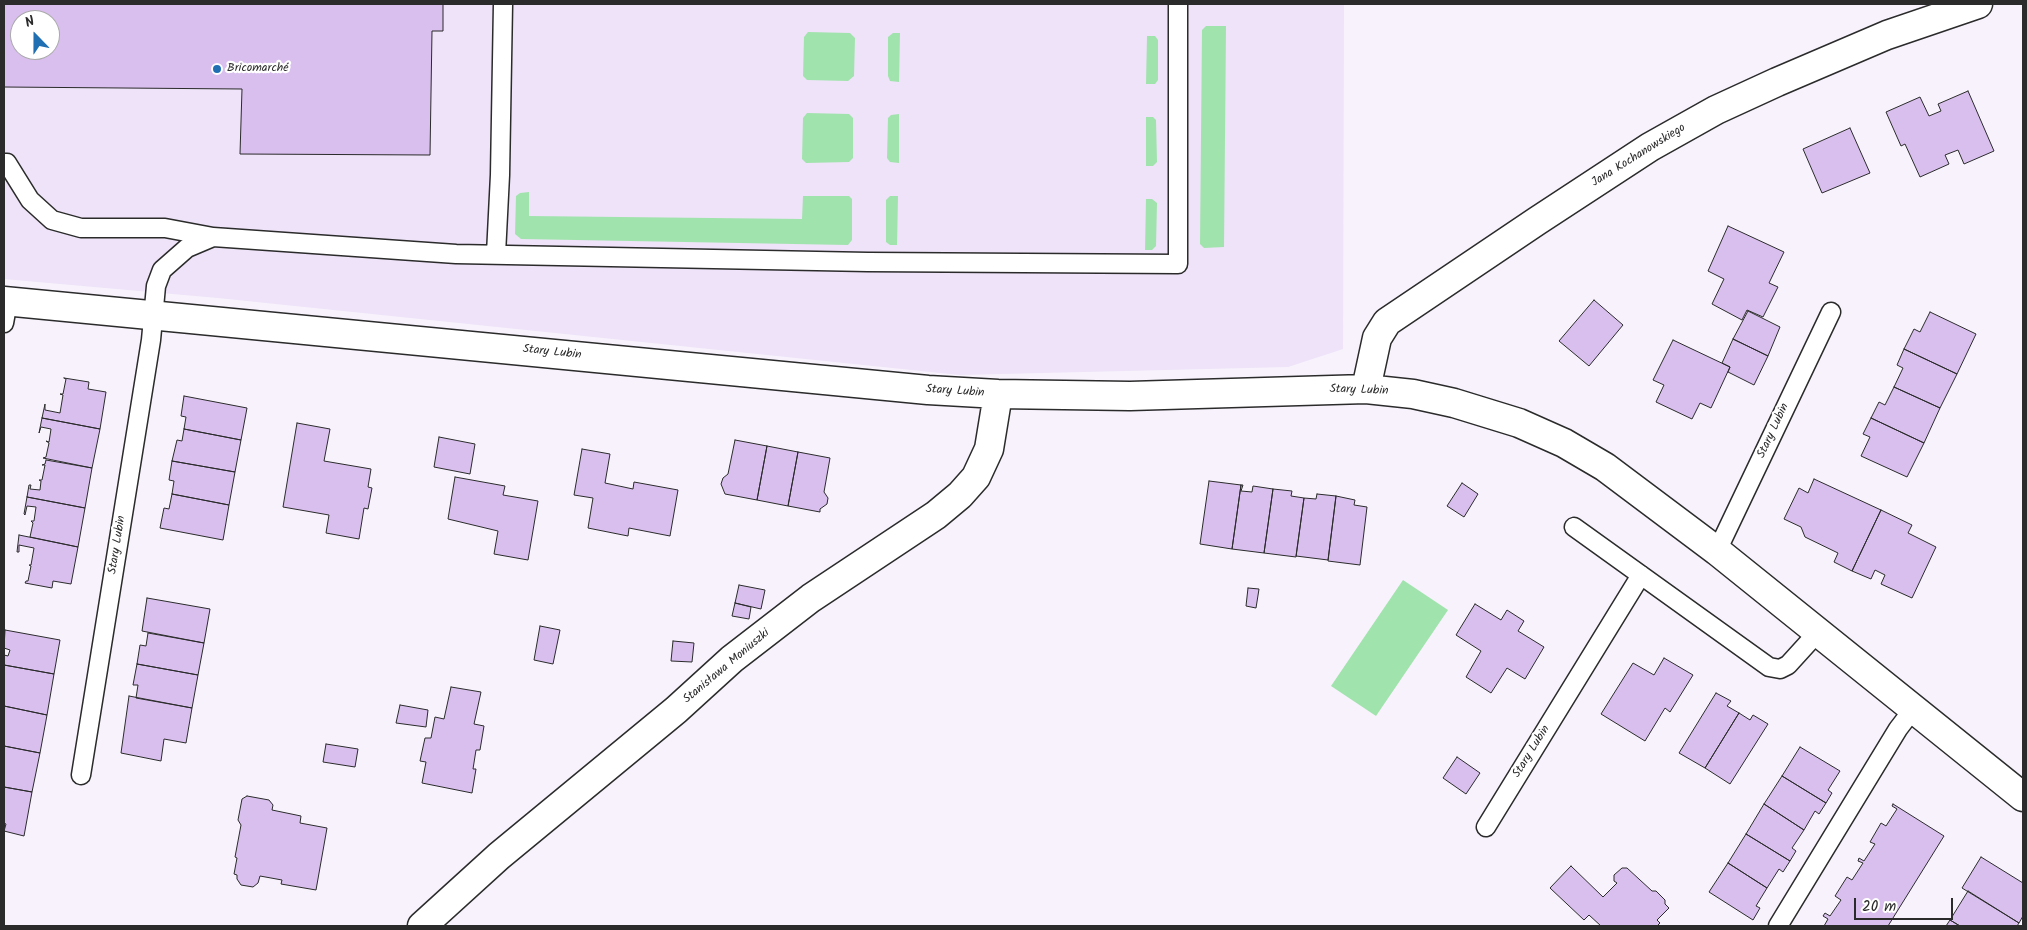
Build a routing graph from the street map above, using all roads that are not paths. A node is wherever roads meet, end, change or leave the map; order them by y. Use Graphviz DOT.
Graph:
graph roads {
  1 [pos="503,4"];
  2 [pos="1178,4"];
  3 [pos="1978,4"];
  4 [pos="4,163"];
  5 [pos="213,237"];
  6 [pos="496,254"];
  7 [pos="5,308"];
  8 [pos="1831,312"];
  9 [pos="153,314"];
  10 [pos="1366,389"];
  11 [pos="998,394"];
  12 [pos="1574,527"];
  13 [pos="1717,551"];
  14 [pos="1641,575"];
  15 [pos="1818,632"];
  16 [pos="1914,708"];
  17 [pos="81,775"];
  18 [pos="2023,797"];
  19 [pos="1486,827"];
  20 [pos="422,926"];
  21 [pos="1778,926"];
  1 -- 6 [label="lane"];
  2 -- 6 [label="lane"];
  3 -- 10 [label="street, Jana Kochanowskiego"];
  4 -- 5 [label="lane"];
  5 -- 6 [label="lane"];
  5 -- 9 [label="lane"];
  7 -- 9 [label="street, Stary Lubin"];
  8 -- 13 [label="lane, Stary Lubin"];
  9 -- 11 [label="street, Stary Lubin"];
  9 -- 17 [label="lane, Stary Lubin"];
  10 -- 11 [label="street, Stary Lubin"];
  10 -- 13 [label="street, Stary Lubin"];
  11 -- 20 [label="street, Stanisława Moniuszki"];
  12 -- 14 [label="lane"];
  13 -- 15 [label="street, Stary Lubin"];
  14 -- 15 [label="lane"];
  14 -- 19 [label="lane, Stary Lubin"];
  15 -- 16 [label="street, Stary Lubin"];
  16 -- 18 [label="street, Stary Lubin"];
  16 -- 21 [label="lane"];
}
